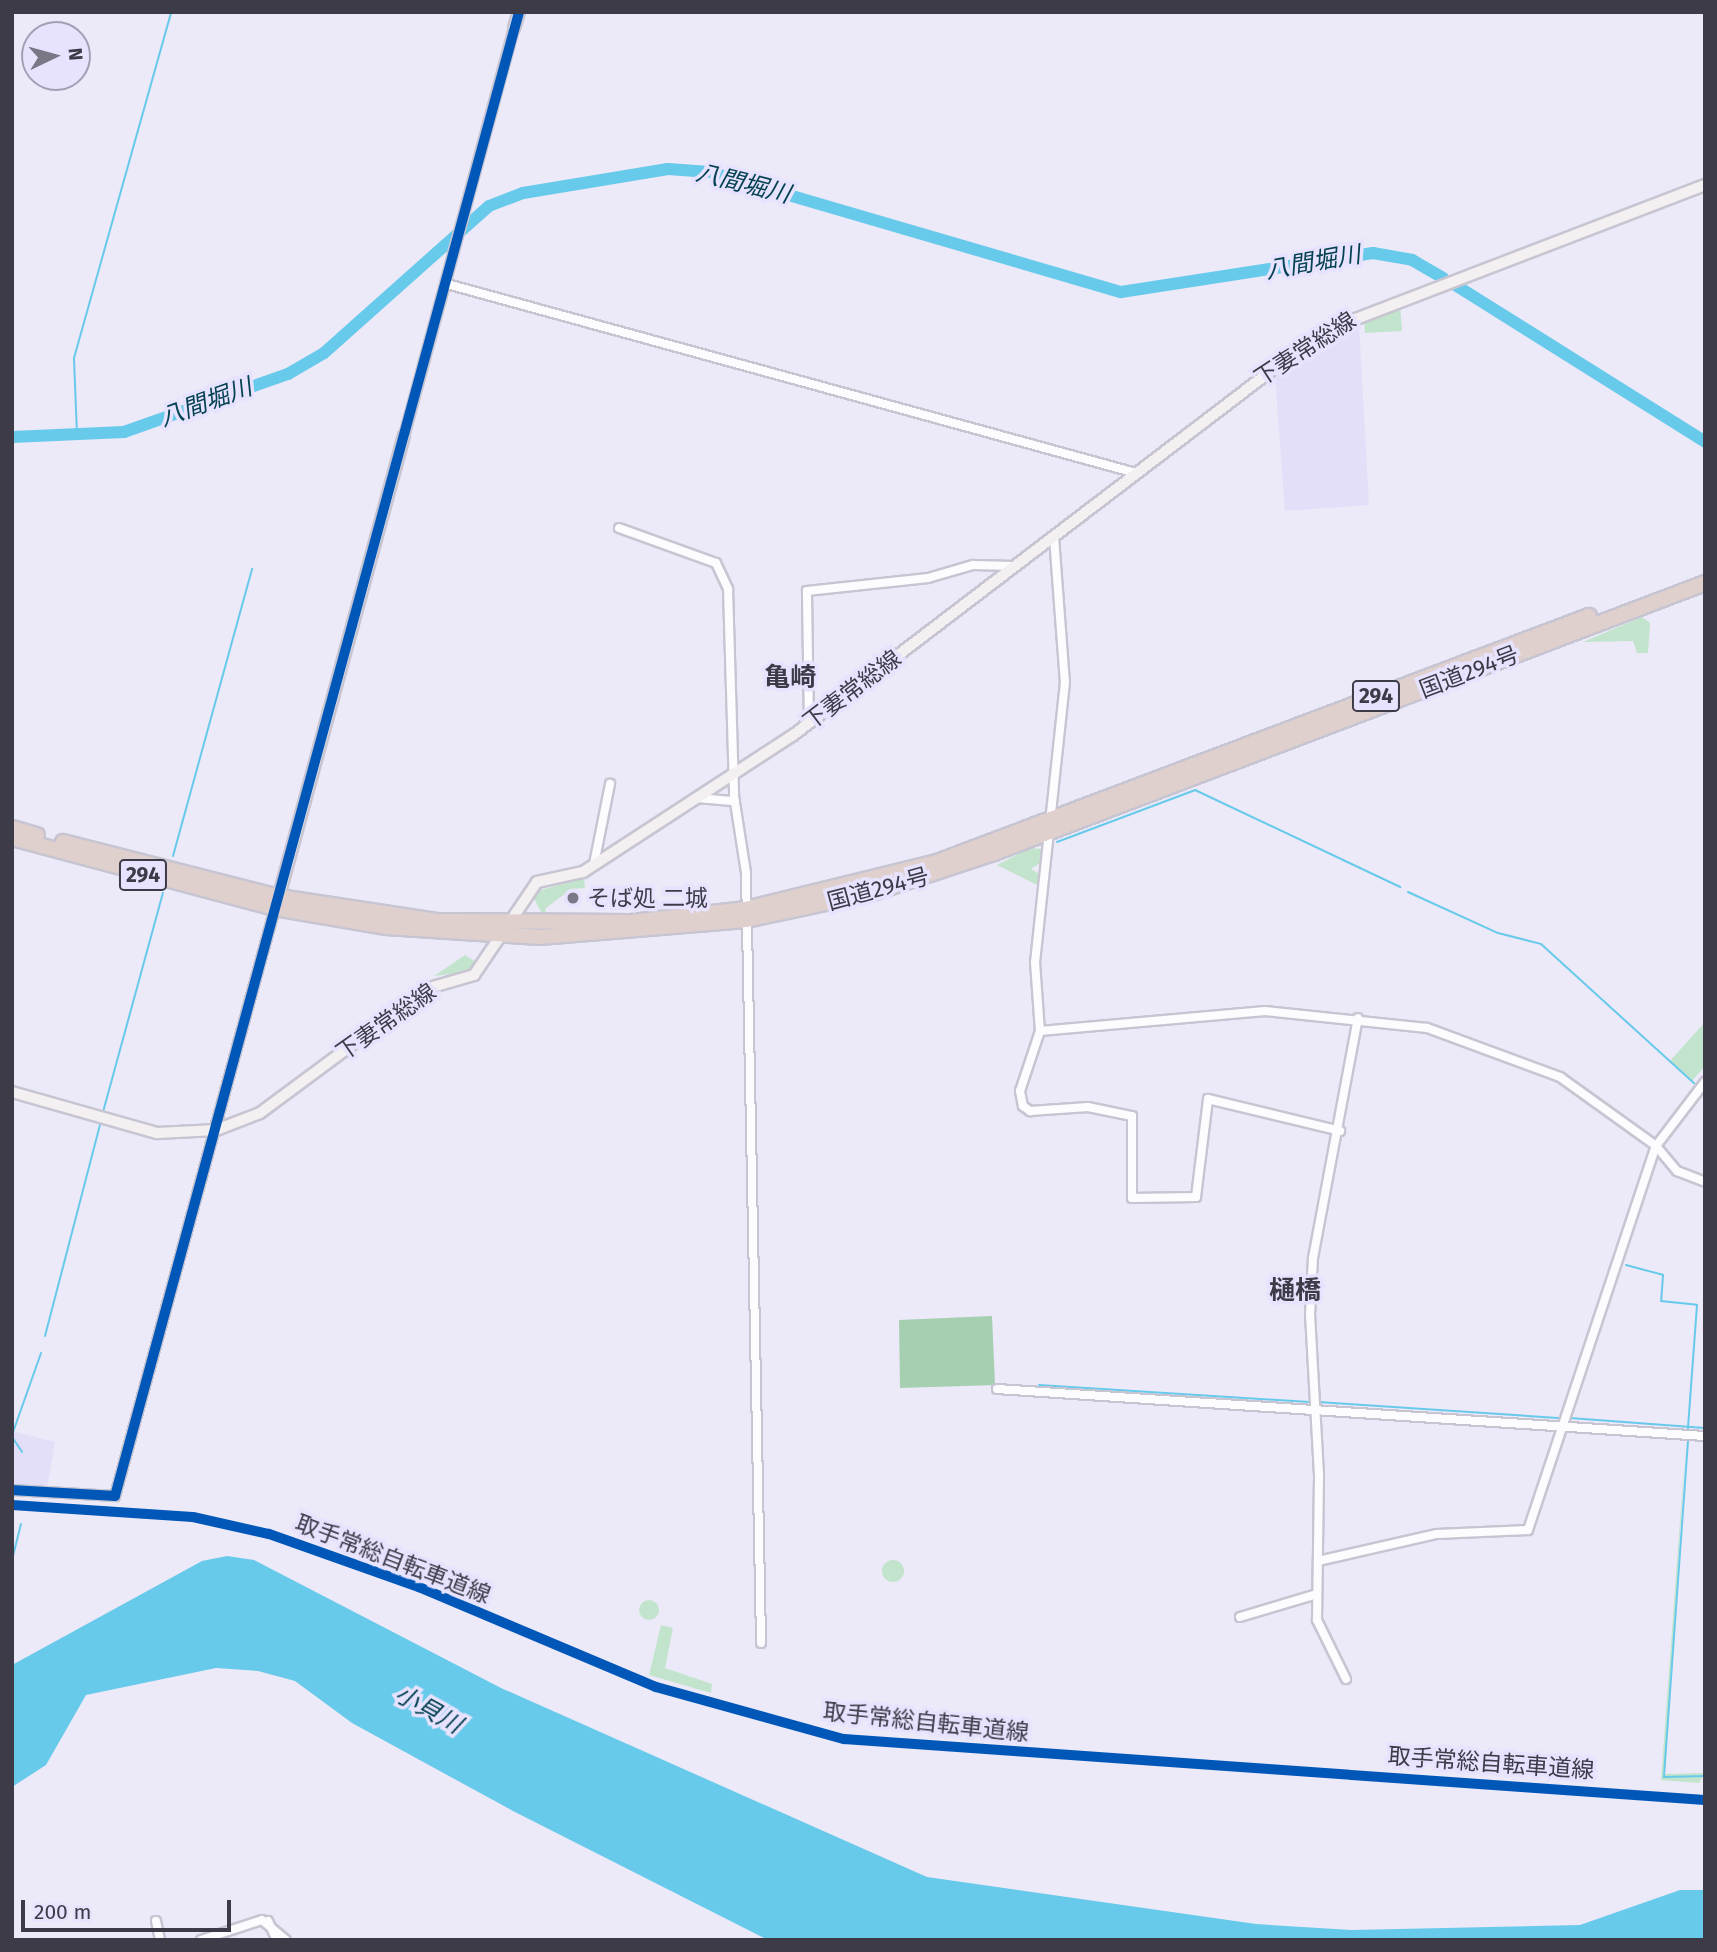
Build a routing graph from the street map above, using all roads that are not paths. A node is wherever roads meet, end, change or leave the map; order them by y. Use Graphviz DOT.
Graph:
graph roads {
  1 [pos="519,12"];
  2 [pos="514,27"];
  3 [pos="1705,185"];
  4 [pos="447,284"];
  5 [pos="404,436"];
  6 [pos="1136,473"];
  7 [pos="619,528"];
  8 [pos="1054,537"];
  9 [pos="1014,566"];
  10 [pos="1705,573"];
  11 [pos="1705,583"];
  12 [pos="809,723"];
  13 [pos="733,775"];
  14 [pos="610,783"];
  15 [pos="697,798"];
  16 [pos="735,801"];
  17 [pos="1048,827"];
  18 [pos="12,828"];
  19 [pos="12,838"];
  20 [pos="594,864"];
  21 [pos="277,903"];
  22 [pos="746,915"];
  23 [pos="505,930"];
  24 [pos="1358,1018"];
  25 [pos="1040,1031"];
  26 [pos="1705,1082"];
  27 [pos="12,1092"];
  28 [pos="216,1130"];
  29 [pos="1340,1131"];
  30 [pos="1656,1146"];
  31 [pos="1705,1182"];
  32 [pos="997,1389"];
  33 [pos="1312,1404"];
  34 [pos="1563,1420"];
  35 [pos="1705,1436"];
  36 [pos="12,1490"];
  37 [pos="1318,1560"];
  38 [pos="1317,1594"];
  39 [pos="1240,1617"];
  40 [pos="761,1643"];
  41 [pos="1346,1679"];
  42 [pos="156,1921"];
  43 [pos="268,1921"];
  44 [pos="160,1940"];
  45 [pos="201,1940"];
  46 [pos="277,1940"];
  47 [pos="286,1940"];
  1 -- 2 [label="main road"];
  2 -- 4 [label="street"];
  3 -- 6 [label="main road, 下妻常総線"];
  4 -- 5 [label="street"];
  4 -- 6 [label="street"];
  5 -- 21 [label="main road"];
  6 -- 8 [label="main road, 下妻常総線"];
  7 -- 13 [label="street"];
  8 -- 9 [label="main road, 下妻常総線"];
  8 -- 17 [label="street"];
  9 -- 12 [label="main road, 下妻常総線"];
  9 -- 12 [label="street"];
  10 -- 17 [label="highway, 国道294号 / 294"];
  11 -- 17 [label="highway, 国道294号 / 294"];
  12 -- 13 [label="main road, 下妻常総線"];
  13 -- 15 [label="main road, 下妻常総線"];
  13 -- 16 [label="street"];
  14 -- 20 [label="street"];
  15 -- 16 [label="street"];
  15 -- 20 [label="main road, 下妻常総線"];
  16 -- 22 [label="street"];
  17 -- 22 [label="highway, 国道294号 / 294"];
  17 -- 25 [label="street"];
  18 -- 21 [label="highway, 国道294号 / 294"];
  19 -- 21 [label="highway, 国道294号 / 294"];
  20 -- 23 [label="main road, 下妻常総線"];
  21 -- 23 [label="highway, 国道294号 / 294"];
  21 -- 28 [label="street"];
  22 -- 23 [label="highway, 国道294号 / 294"];
  22 -- 40 [label="street"];
  23 -- 28 [label="main road, 下妻常総線"];
  24 -- 25 [label="street"];
  24 -- 29 [label="street"];
  24 -- 30 [label="street"];
  25 -- 29 [label="street"];
  26 -- 30 [label="street"];
  27 -- 28 [label="main road, 下妻常総線"];
  28 -- 36 [label="street"];
  29 -- 33 [label="street"];
  30 -- 31 [label="street"];
  30 -- 34 [label="street"];
  32 -- 33 [label="street"];
  33 -- 34 [label="street"];
  33 -- 37 [label="street"];
  34 -- 35 [label="street"];
  34 -- 37 [label="street"];
  37 -- 38 [label="street"];
  38 -- 39 [label="street"];
  38 -- 41 [label="street"];
  42 -- 44 [label="street"];
  43 -- 45 [label="street"];
  43 -- 46 [label="street"];
  43 -- 47 [label="street"];
}
